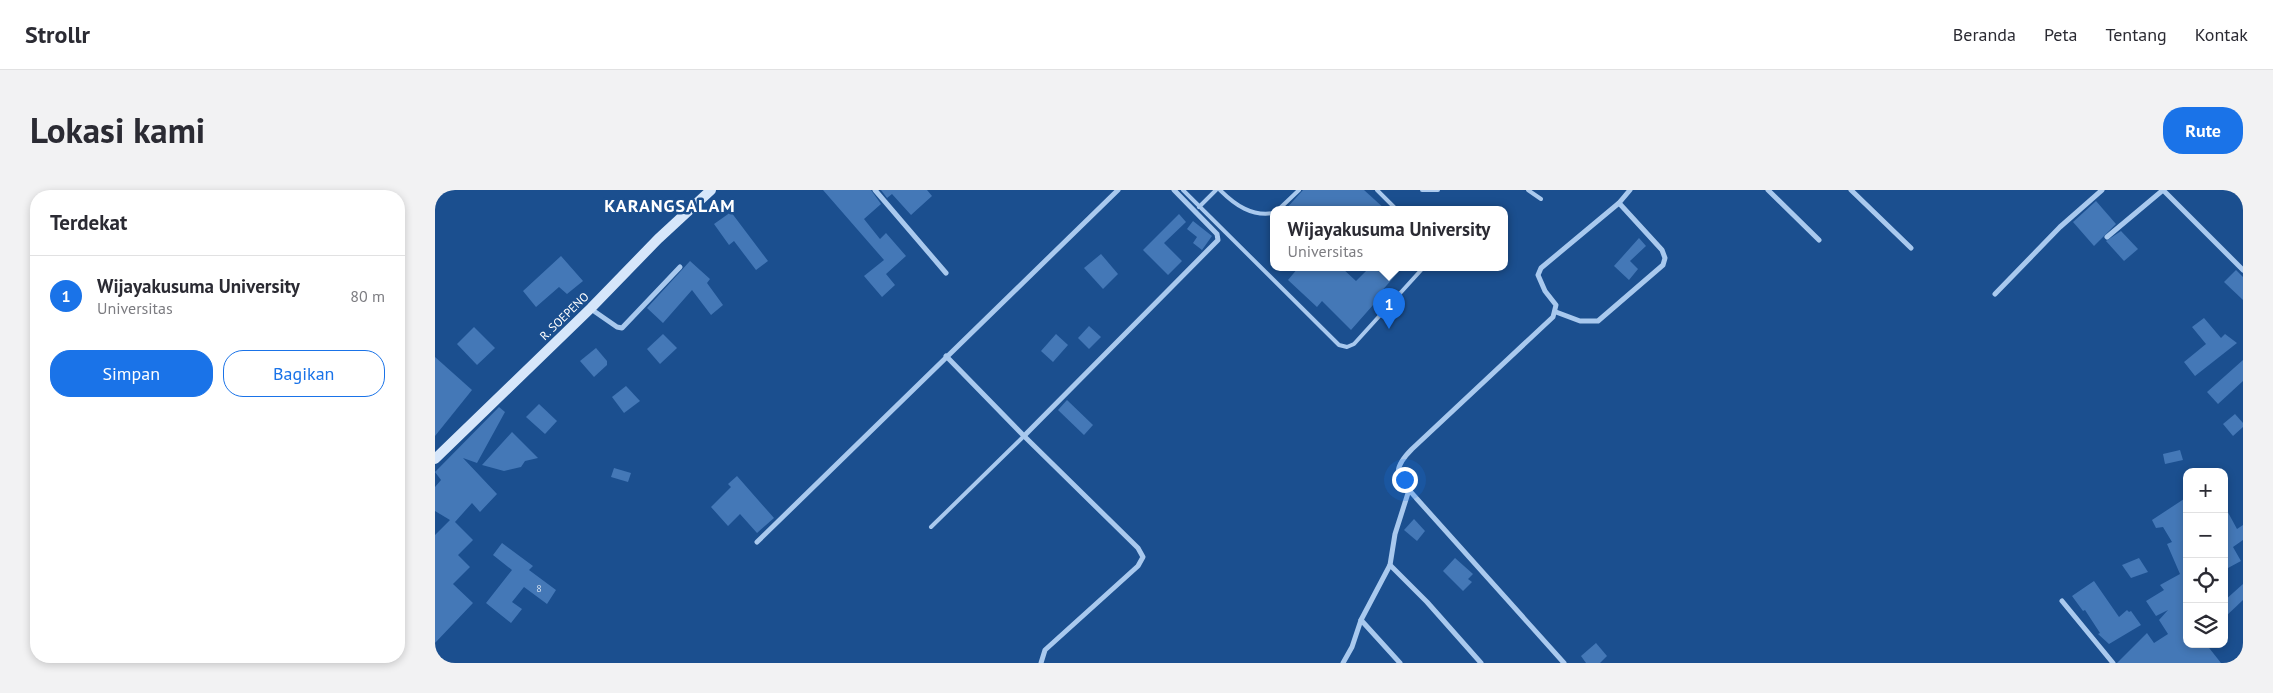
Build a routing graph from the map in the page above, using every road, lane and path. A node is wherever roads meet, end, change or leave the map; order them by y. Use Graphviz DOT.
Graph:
graph roads {
  1 [pos="711,190"];
  2 [pos="875,190"];
  3 [pos="1118,190"];
  4 [pos="1174,190"];
  5 [pos="1183,190"];
  6 [pos="1216,190"];
  7 [pos="1220,190"];
  8 [pos="1299,190"];
  9 [pos="1377,190"];
  10 [pos="1422,190"];
  11 [pos="1438,190"];
  12 [pos="1528,190"];
  13 [pos="1631,190"];
  14 [pos="1768,190"];
  15 [pos="1851,190"];
  16 [pos="2102,190"];
  17 [pos="2163,190"];
  18 [pos="1541,199"];
  19 [pos="1619,203"];
  20 [pos="1282,206"];
  21 [pos="1393,206"];
  22 [pos="1199,207"];
  23 [pos="1270,214"];
  24 [pos="2107,237"];
  25 [pos="1819,240"];
  26 [pos="1911,248"];
  27 [pos="680,267"];
  28 [pos="2243,270"];
  29 [pos="1420,271"];
  30 [pos="946,273"];
  31 [pos="1995,294"];
  32 [pos="591,308"];
  33 [pos="1556,312"];
  34 [pos="946,356"];
  35 [pos="1024,436"];
  36 [pos="435,459"];
  37 [pos="1409,490"];
  38 [pos="931,527"];
  39 [pos="757,542"];
  40 [pos="1389,565"];
  41 [pos="2061,601"];
  42 [pos="1361,620"];
  43 [pos="435,657"];
  44 [pos="441,663"];
  45 [pos="1041,663"];
  46 [pos="1343,663"];
  47 [pos="1400,663"];
  48 [pos="1481,663"];
  49 [pos="1564,663"];
  50 [pos="2113,663"];
  1 -- 32 [label="street, R. SOEPENO"];
  2 -- 30 [label="street"];
  3 -- 34 [label="street"];
  4 -- 35 [label="street"];
  5 -- 22 [label="lane"];
  6 -- 22 [label="lane"];
  7 -- 23 [label="lane"];
  8 -- 20 [label="lane"];
  9 -- 21 [label="lane"];
  10 -- 11 [label="lane"];
  12 -- 18 [label="lane"];
  13 -- 19 [label="street"];
  14 -- 25 [label="street"];
  15 -- 26 [label="street"];
  16 -- 31 [label="street"];
  17 -- 24 [label="street"];
  17 -- 28 [label="street"];
  19 -- 33 [label="street"];
  19 -- 33 [label="street"];
  22 -- 29 [label="lane"];
  27 -- 32 [label="street"];
  32 -- 36 [label="street, R. SOEPENO"];
  33 -- 37 [label="street"];
  34 -- 35 [label="street"];
  34 -- 39 [label="street"];
  35 -- 38 [label="lane"];
  35 -- 45 [label="street"];
  37 -- 40 [label="street"];
  37 -- 49 [label="street"];
  40 -- 42 [label="street"];
  40 -- 48 [label="street"];
  41 -- 50 [label="street"];
  42 -- 46 [label="street"];
  42 -- 47 [label="street"];
  43 -- 44 [label="street"];
}
